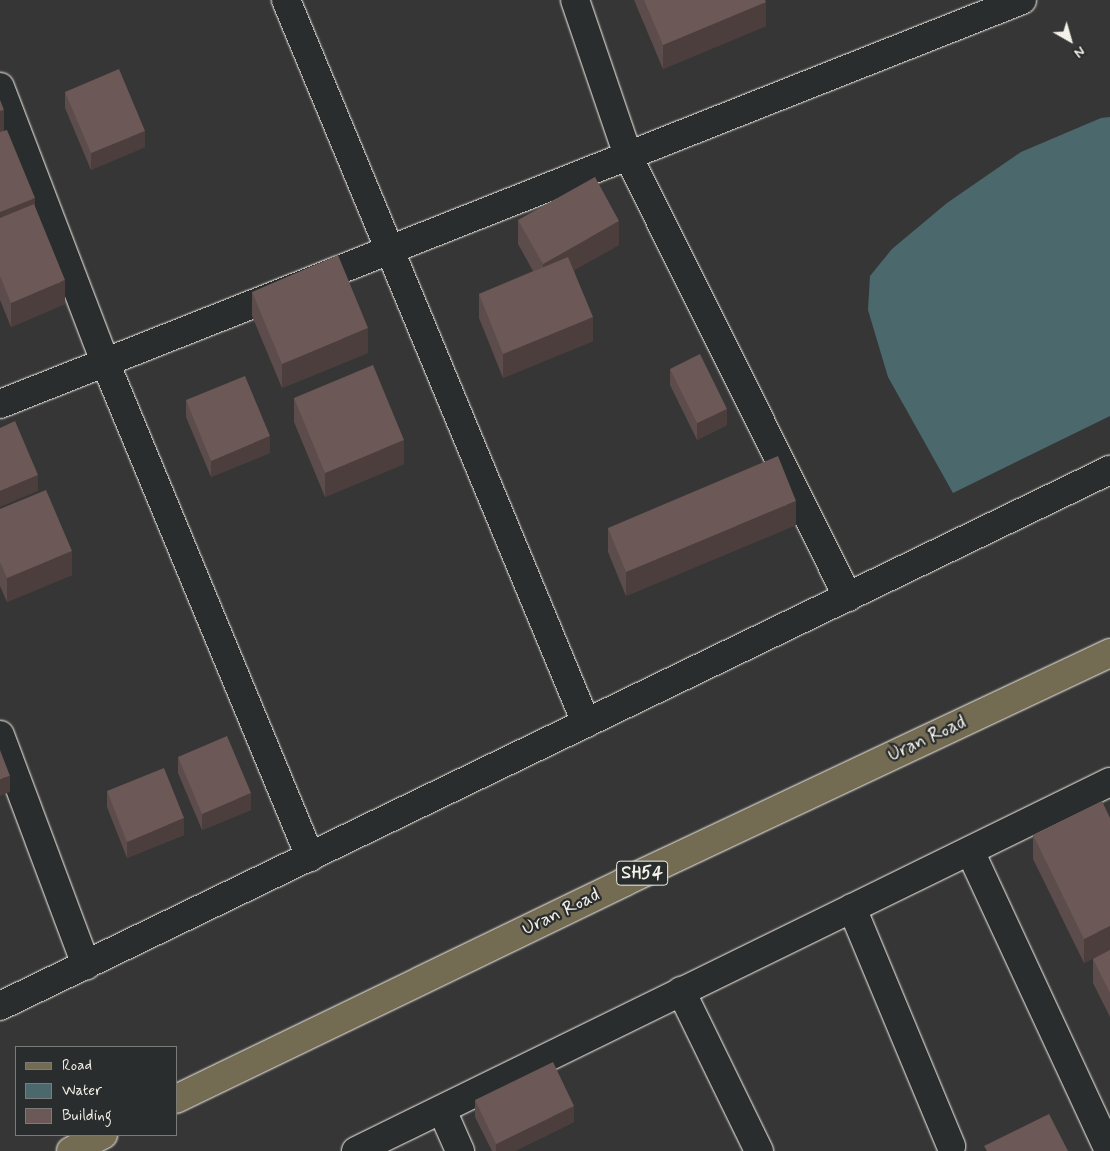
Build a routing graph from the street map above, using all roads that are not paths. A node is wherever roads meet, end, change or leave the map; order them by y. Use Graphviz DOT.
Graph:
graph roads {
  1 [pos="286,0"];
  2 [pos="575,0"];
  3 [pos="1022,0"];
  4 [pos="0,86"];
  5 [pos="628,156"];
  6 [pos="390,250"];
  7 [pos="105,362"];
  8 [pos="0,404"];
  9 [pos="1110,470"];
  10 [pos="848,597"];
  11 [pos="1110,653"];
  12 [pos="586,724"];
  13 [pos="0,735"];
  14 [pos="1110,782"];
  15 [pos="970,851"];
  16 [pos="310,857"];
  17 [pos="852,908"];
  18 [pos="86,965"];
  19 [pos="681,991"];
  20 [pos="0,1006"];
  21 [pos="178,1098"];
  22 [pos="442,1110"];
  23 [pos="101,1136"];
  24 [pos="950,1146"];
  25 [pos="1109,1149"];
  26 [pos="71,1151"];
  27 [pos="356,1151"];
  28 [pos="460,1151"];
  29 [pos="759,1151"];
  1 -- 6 [label="street"];
  2 -- 5 [label="street"];
  3 -- 5 [label="street"];
  4 -- 7 [label="street"];
  5 -- 6 [label="street"];
  5 -- 10 [label="street"];
  6 -- 7 [label="street"];
  6 -- 12 [label="street"];
  7 -- 8 [label="street"];
  7 -- 16 [label="street"];
  9 -- 10 [label="street"];
  10 -- 12 [label="street"];
  11 -- 21 [label="main road, Uran Road / SH54"];
  12 -- 16 [label="street"];
  13 -- 18 [label="street"];
  14 -- 15 [label="street"];
  15 -- 17 [label="street"];
  15 -- 25 [label="street"];
  16 -- 18 [label="street"];
  17 -- 19 [label="street"];
  17 -- 24 [label="street"];
  18 -- 20 [label="street"];
  19 -- 22 [label="street"];
  19 -- 29 [label="street"];
  22 -- 27 [label="street"];
  22 -- 28 [label="street"];
  23 -- 26 [label="main road"];
}
